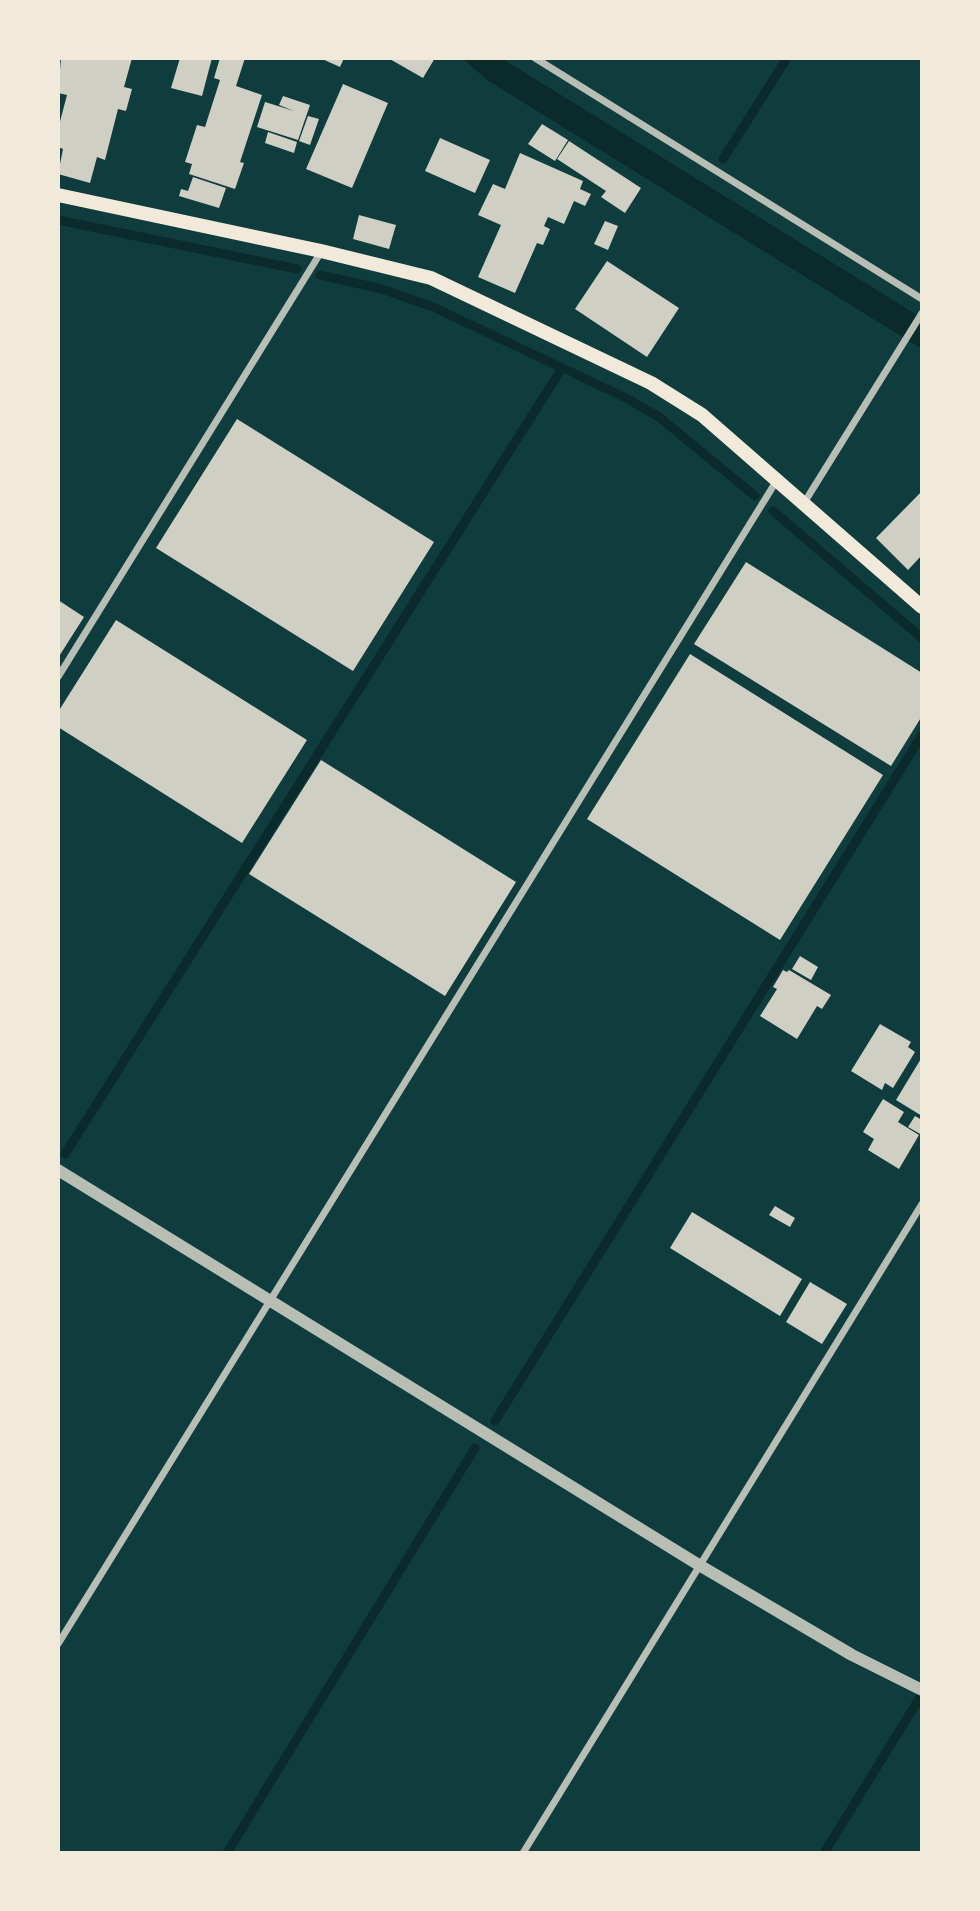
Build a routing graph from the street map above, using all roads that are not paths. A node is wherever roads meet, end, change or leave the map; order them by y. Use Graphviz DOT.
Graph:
graph roads {
  1 [pos="535,58"];
  2 [pos="58,195"];
  3 [pos="321,251"];
  4 [pos="922,299"];
  5 [pos="922,313"];
  6 [pos="777,480"];
  7 [pos="804,503"];
  8 [pos="922,607"];
  9 [pos="58,677"];
  10 [pos="58,1170"];
  11 [pos="922,1204"];
  12 [pos="270,1300"];
  13 [pos="699,1565"];
  14 [pos="58,1644"];
  15 [pos="919,1688"];
  16 [pos="523,1853"];
  1 -- 4 [label="street"];
  2 -- 3 [label="main road"];
  3 -- 6 [label="main road"];
  3 -- 9 [label="street"];
  5 -- 7 [label="street"];
  6 -- 7 [label="main road"];
  6 -- 12 [label="street"];
  7 -- 8 [label="main road"];
  10 -- 12 [label="street"];
  11 -- 13 [label="street"];
  12 -- 13 [label="street"];
  12 -- 14 [label="street"];
  13 -- 15 [label="street"];
  13 -- 16 [label="street"];
}
